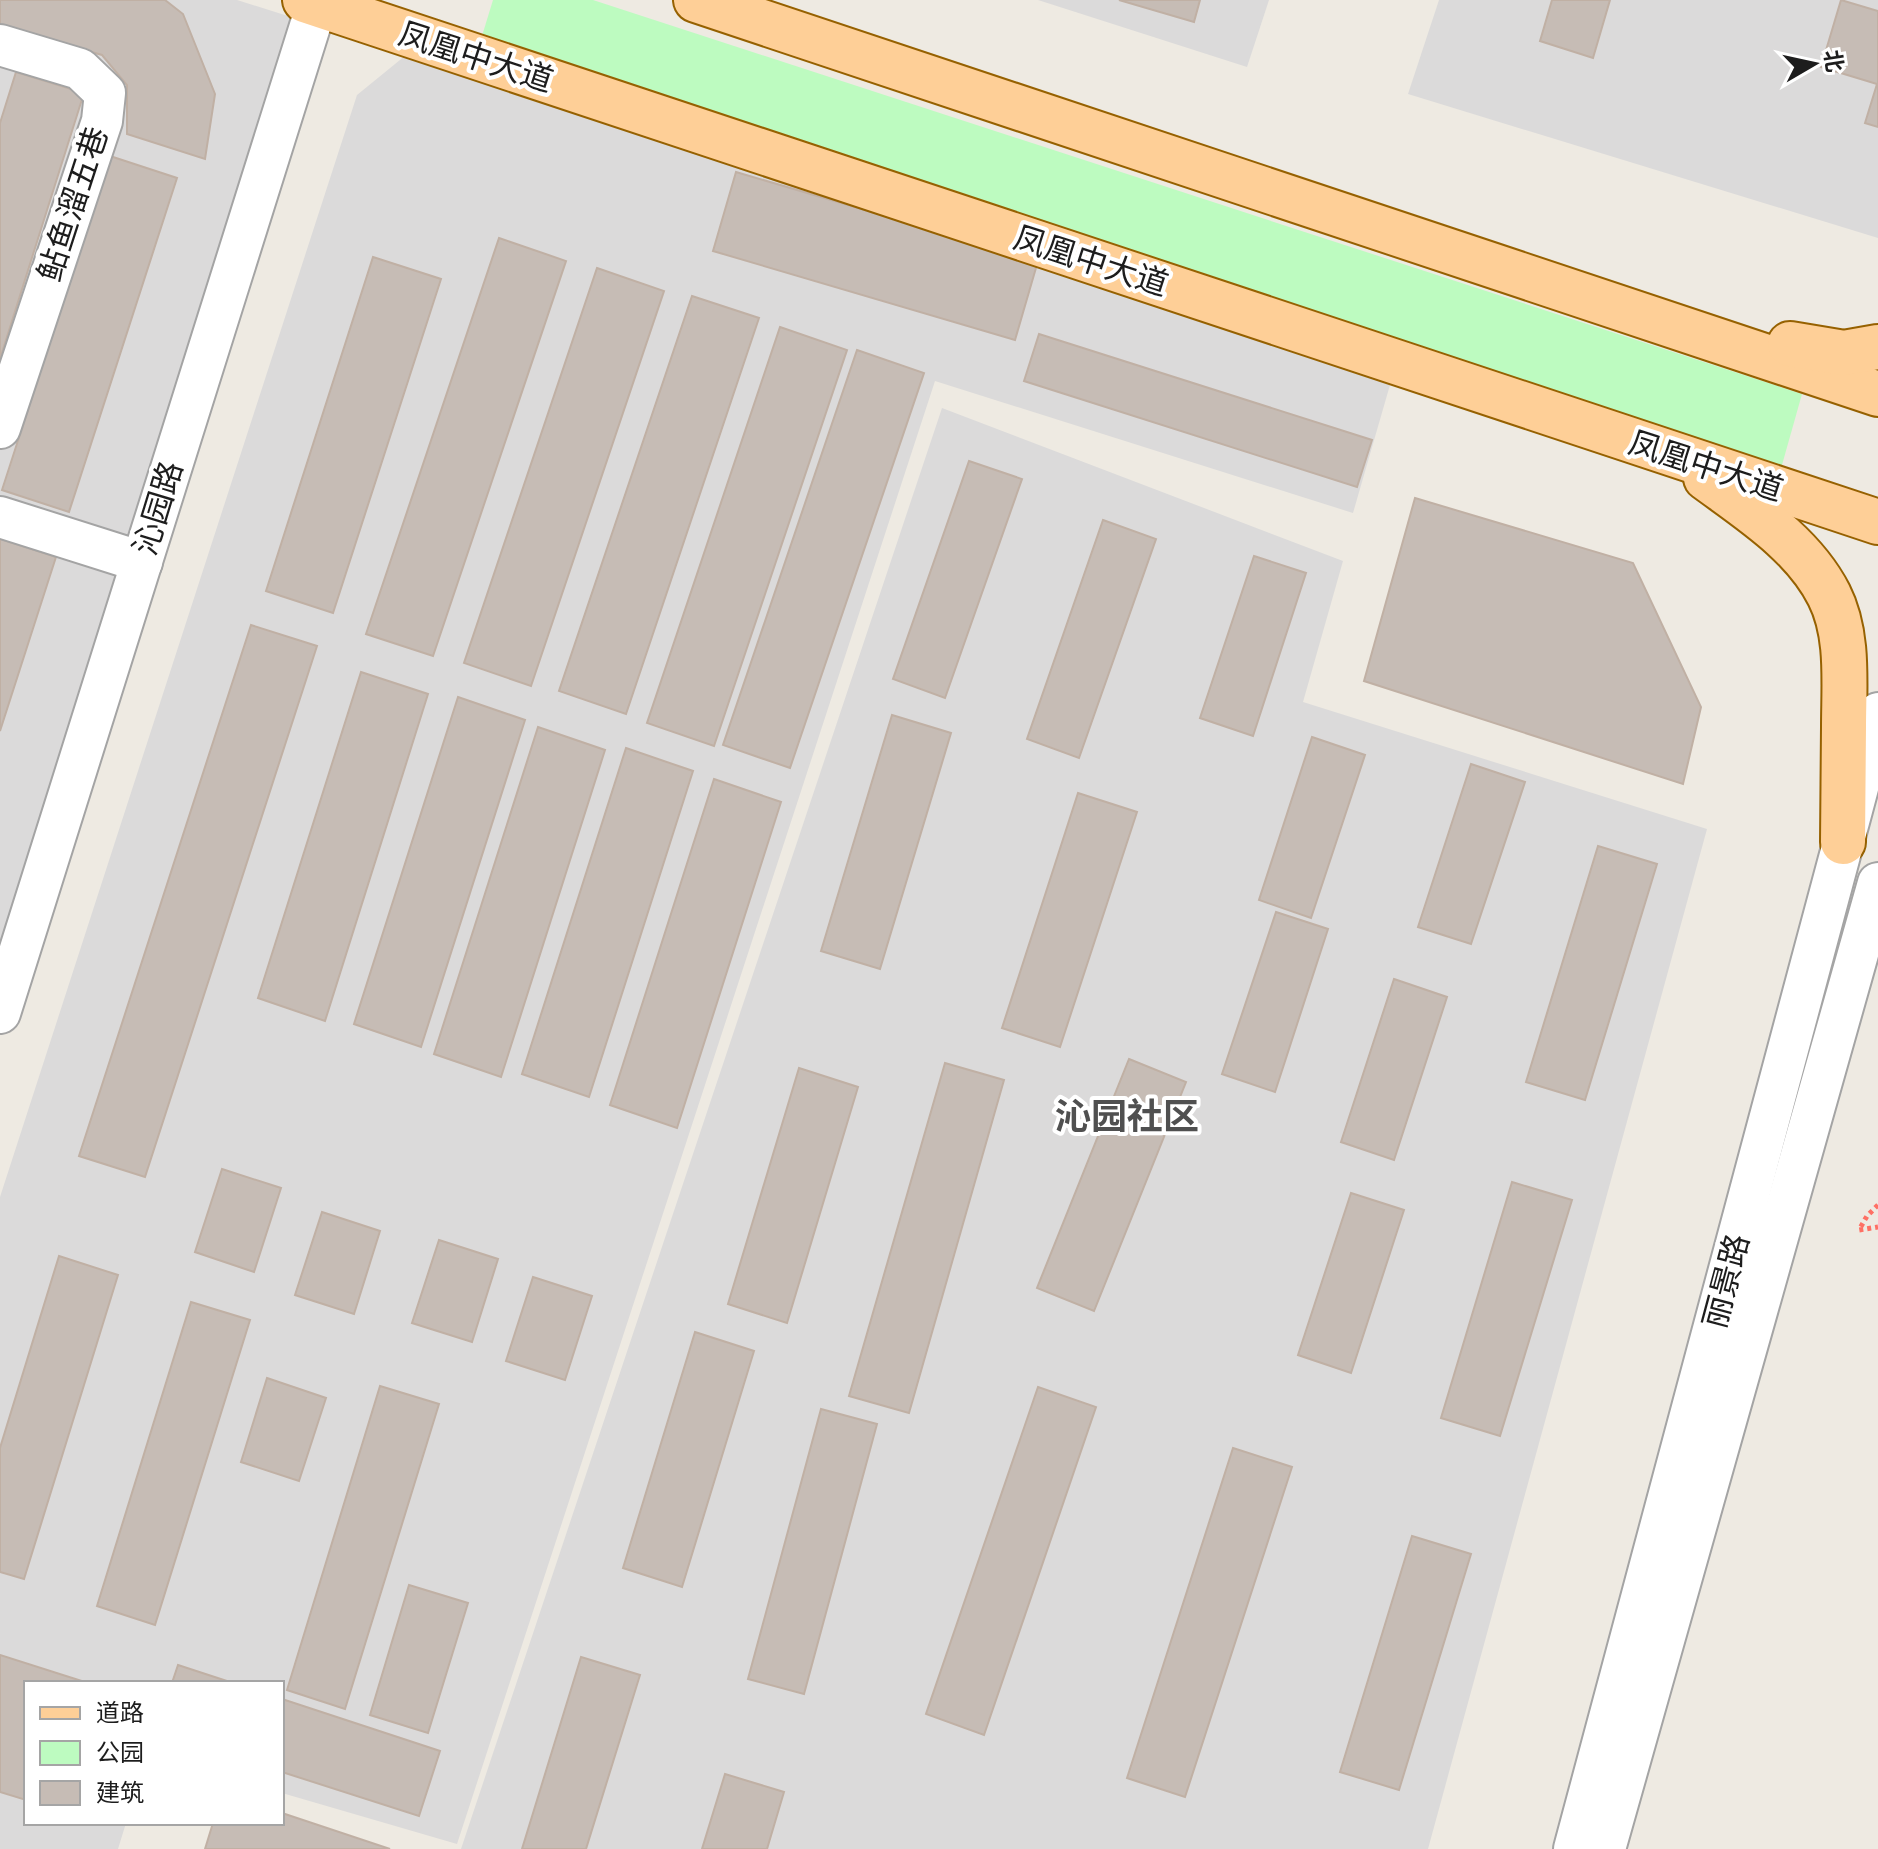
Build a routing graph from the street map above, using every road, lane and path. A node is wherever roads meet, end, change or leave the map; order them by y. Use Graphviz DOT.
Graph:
graph roads {
  1 [pos="696,0"];
  2 [pos="311,2"];
  3 [pos="3,56"];
  4 [pos="1659,321"];
  5 [pos="1878,347"];
  6 [pos="1878,394"];
  7 [pos="0,428"];
  8 [pos="1675,455"];
  9 [pos="0,517"];
  10 [pos="1878,522"];
  11 [pos="142,562"];
  12 [pos="1878,713"];
  13 [pos="1843,842"];
  14 [pos="1878,883"];
  15 [pos="0,1013"];
  16 [pos="1878,1205"];
  17 [pos="1878,1227"];
  18 [pos="1574,1849"];
  19 [pos="1605,1849"];
  1 -- 4 [label="main road"];
  2 -- 8 [label="main road, 凤凰中大道"];
  2 -- 11 [label="street, 沁园路"];
  3 -- 7 [label="street, 鲇鱼溜五巷"];
  4 -- 5 [label="main road"];
  4 -- 6 [label="main road"];
  8 -- 10 [label="main road, 凤凰中大道"];
  8 -- 13 [label="main road"];
  9 -- 11 [label="street"];
  11 -- 15 [label="street, 沁园路"];
  12 -- 13 [label="street, 丽景路"];
  13 -- 18 [label="street, 丽景路"];
  14 -- 19 [label="street, 丽景路"];
  16 -- 17 [label="path"];
}
